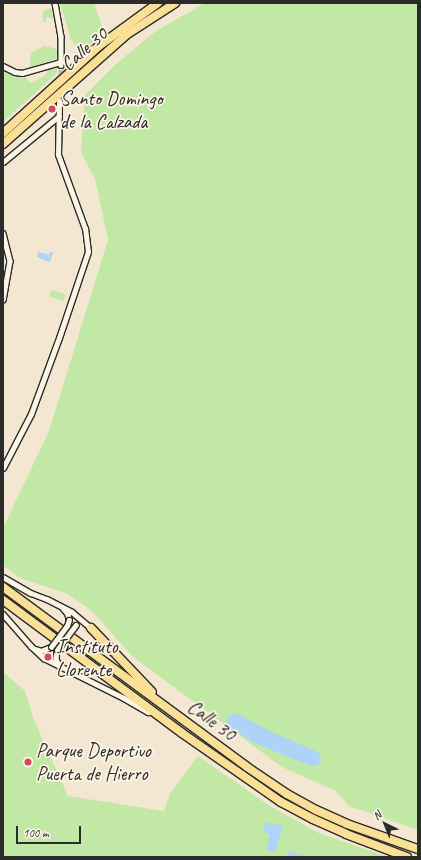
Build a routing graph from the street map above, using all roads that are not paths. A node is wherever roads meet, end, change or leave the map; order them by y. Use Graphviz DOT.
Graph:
graph roads {
  1 [pos="55,3"];
  2 [pos="158,3"];
  3 [pos="175,3"];
  4 [pos="3,66"];
  5 [pos="59,98"];
  6 [pos="59,116"];
  7 [pos="58,125"];
  8 [pos="49,126"];
  9 [pos="3,133"];
  10 [pos="3,144"];
  11 [pos="3,150"];
  12 [pos="3,162"];
  13 [pos="3,233"];
  14 [pos="3,298"];
  15 [pos="3,468"];
  16 [pos="3,577"];
  17 [pos="3,587"];
  18 [pos="3,600"];
  19 [pos="58,604"];
  20 [pos="3,614"];
  21 [pos="91,628"];
  22 [pos="30,646"];
  23 [pos="61,668"];
  24 [pos="149,713"];
  25 [pos="166,721"];
  26 [pos="197,730"];
  27 [pos="418,850"];
  28 [pos="407,857"];
  1 -- 4 [label="street"];
  2 -- 9 [label="highway, Calle 30"];
  3 -- 5 [label="highway, Calle 30"];
  5 -- 6 [label="street"];
  5 -- 10 [label="highway, Calle 30"];
  5 -- 11 [label="highway"];
  6 -- 7 [label="street"];
  6 -- 8 [label="street"];
  7 -- 8 [label="street"];
  7 -- 15 [label="street"];
  8 -- 12 [label="street"];
  13 -- 14 [label="street"];
  16 -- 19 [label="street"];
  17 -- 26 [label="highway, Calle 30"];
  18 -- 25 [label="highway, Calle 30"];
  19 -- 21 [label="street"];
  19 -- 22 [label="street, bridge"];
  20 -- 22 [label="street"];
  21 -- 23 [label="street, bridge"];
  21 -- 26 [label="highway"];
  22 -- 23 [label="street"];
  23 -- 24 [label="street"];
  24 -- 25 [label="highway"];
  25 -- 28 [label="highway, Calle 30"];
  26 -- 27 [label="highway, Calle 30"];
}
